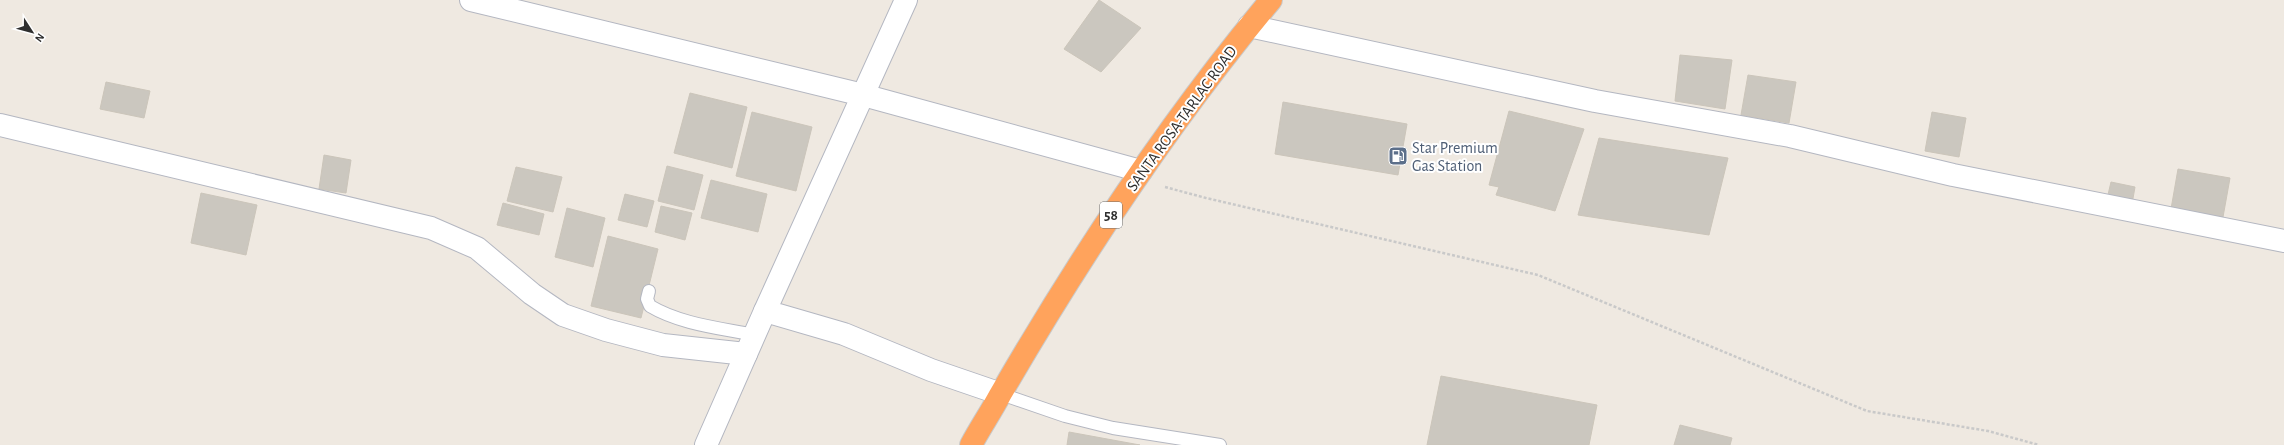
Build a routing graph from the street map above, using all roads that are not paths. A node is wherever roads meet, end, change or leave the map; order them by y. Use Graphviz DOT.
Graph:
graph roads {
  1 [pos="471,0"];
  2 [pos="906,0"];
  3 [pos="1271,0"];
  4 [pos="1249,26"];
  5 [pos="863,95"];
  6 [pos="0,126"];
  7 [pos="1138,175"];
  8 [pos="2284,241"];
  9 [pos="649,291"];
  10 [pos="765,311"];
  11 [pos="750,344"];
  12 [pos="1001,394"];
  13 [pos="706,445"];
  14 [pos="971,445"];
  15 [pos="1220,445"];
  1 -- 5 [label="street"];
  2 -- 5 [label="street"];
  3 -- 4 [label="highway, SANTA ROSA-TARLAC ROAD / 58"];
  4 -- 7 [label="highway, SANTA ROSA-TARLAC ROAD / 58"];
  4 -- 8 [label="street"];
  5 -- 7 [label="street"];
  5 -- 10 [label="street"];
  6 -- 11 [label="street"];
  7 -- 12 [label="highway, SANTA ROSA-TARLAC ROAD / 58"];
  9 -- 11 [label="lane"];
  10 -- 11 [label="street"];
  10 -- 12 [label="street"];
  11 -- 13 [label="street"];
  12 -- 14 [label="highway, SANTA ROSA-TARLAC ROAD / 58"];
  12 -- 15 [label="lane"];
}
